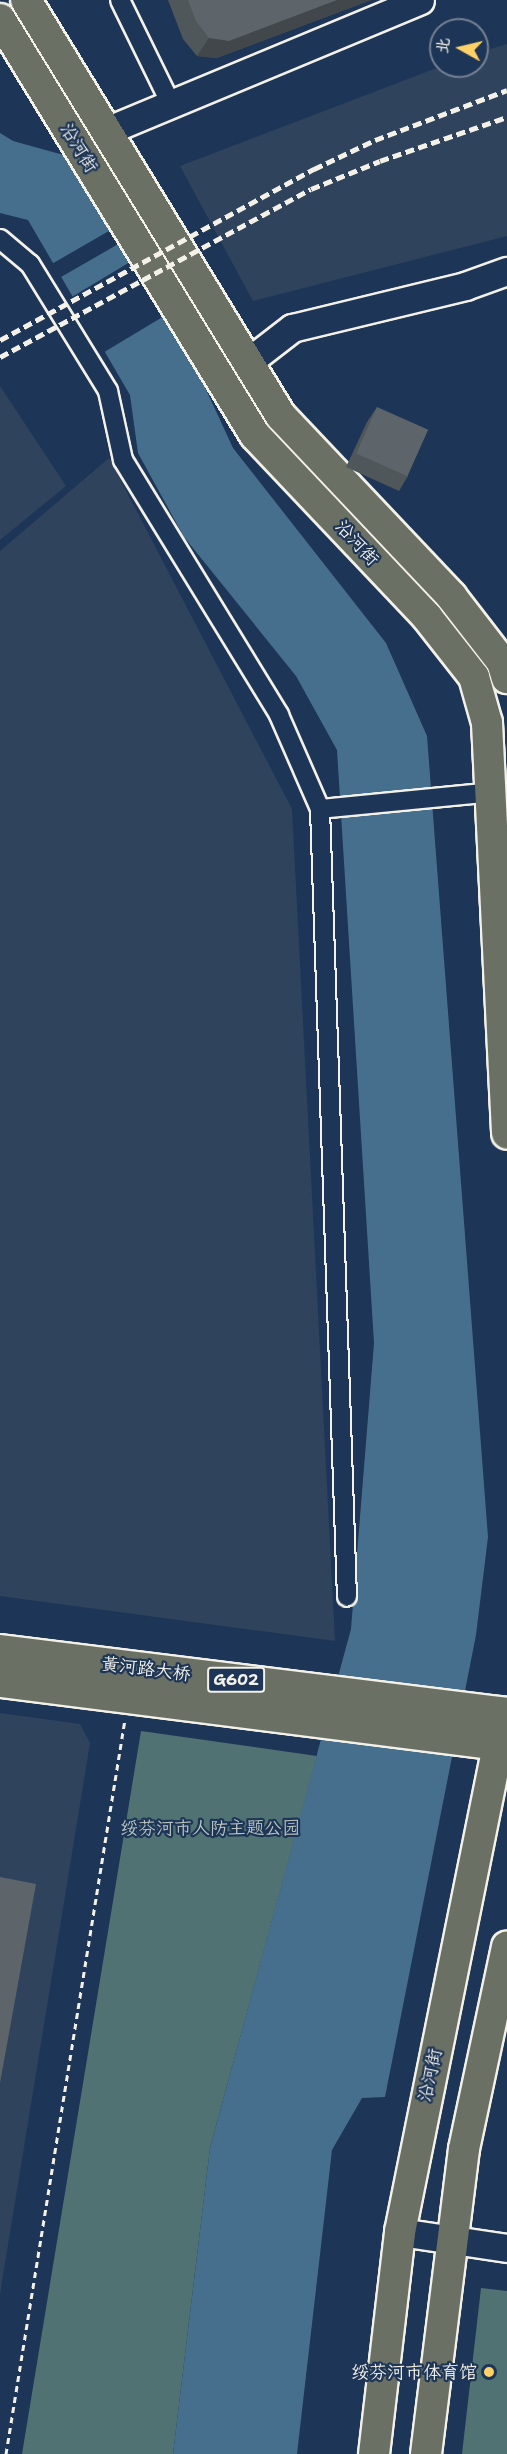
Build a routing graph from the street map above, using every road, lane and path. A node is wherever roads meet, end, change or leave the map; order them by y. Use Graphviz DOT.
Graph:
graph roads {
  1 [pos="120,0"];
  2 [pos="420,0"];
  3 [pos="30,7"];
  4 [pos="2,26"];
  5 [pos="171,104"];
  6 [pos="106,131"];
  7 [pos="0,238"];
  8 [pos="507,270"];
  9 [pos="248,362"];
  10 [pos="507,678"];
  11 [pos="499,791"];
  12 [pos="320,809"];
  13 [pos="507,1134"];
  14 [pos="347,1597"];
  15 [pos="0,1651"];
  16 [pos="0,1680"];
  17 [pos="129,1697"];
  18 [pos="505,1723"];
  19 [pos="468,1725"];
  20 [pos="507,1947"];
  21 [pos="400,2232"];
  22 [pos="451,2237"];
  23 [pos="507,2248"];
  24 [pos="6,2454"];
  25 [pos="374,2454"];
  26 [pos="426,2454"];
  1 -- 5 [label="street"];
  2 -- 5 [label="street"];
  3 -- 4 [label="street"];
  3 -- 6 [label="main road, 沿河街"];
  4 -- 11 [label="main road, 沿河街"];
  5 -- 6 [label="street"];
  6 -- 9 [label="main road, 沿河街"];
  7 -- 12 [label="street"];
  8 -- 9 [label="street"];
  9 -- 10 [label="main road, 沿河街"];
  11 -- 12 [label="street"];
  11 -- 13 [label="main road, 沿河街"];
  12 -- 14 [label="street"];
  15 -- 19 [label="highway, 黄河路大桥 / G602"];
  16 -- 17 [label="highway, 黄河路大桥 / G602"];
  17 -- 19 [label="highway, 黄河路大桥 / G602"];
  17 -- 24 [label="path"];
  18 -- 19 [label="highway, G602"];
  18 -- 21 [label="main road, 沿河街"];
  20 -- 22 [label="main road"];
  21 -- 22 [label="street"];
  21 -- 25 [label="main road, 沿河街"];
  22 -- 23 [label="street"];
  22 -- 26 [label="main road"];
}
